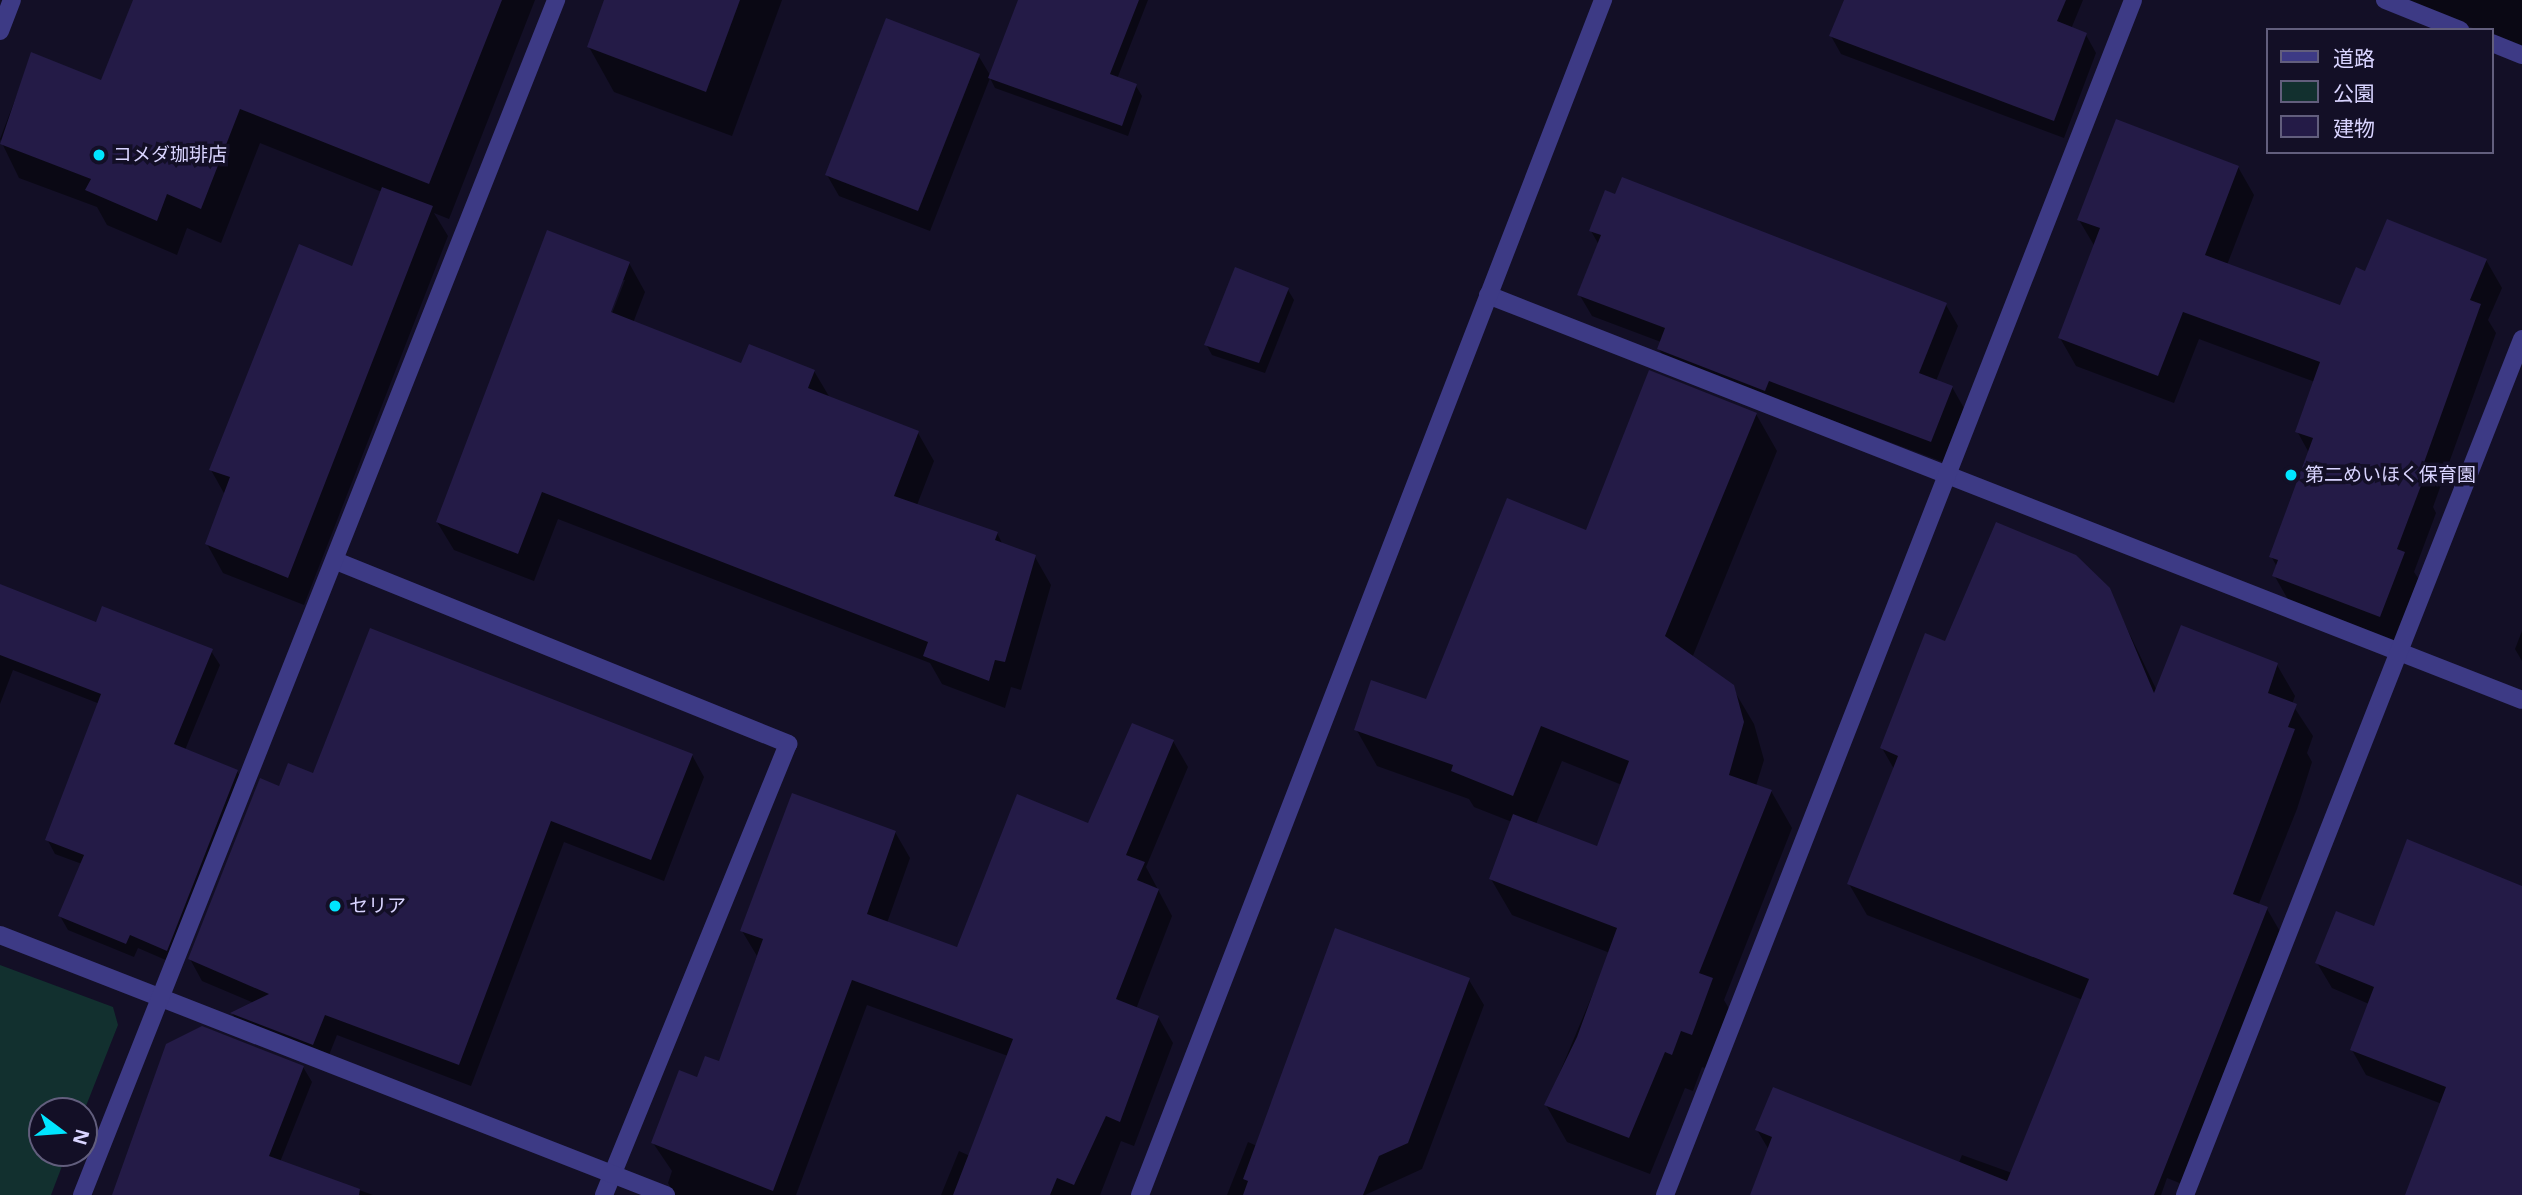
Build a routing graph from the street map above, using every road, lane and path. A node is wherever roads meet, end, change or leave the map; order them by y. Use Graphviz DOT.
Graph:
graph roads {
  1 [pos="12,0"];
  2 [pos="556,0"];
  3 [pos="1603,0"];
  4 [pos="2133,0"];
  5 [pos="2385,0"];
  6 [pos="2455,28"];
  7 [pos="0,31"];
  8 [pos="2494,44"];
  9 [pos="2522,54"];
  10 [pos="1489,295"];
  11 [pos="2522,339"];
  12 [pos="1947,476"];
  13 [pos="337,561"];
  14 [pos="2399,650"];
  15 [pos="2522,699"];
  16 [pos="0,935"];
  17 [pos="161,997"];
  18 [pos="612,1174"];
  19 [pos="82,1195"];
  20 [pos="604,1195"];
  21 [pos="666,1195"];
  22 [pos="1140,1195"];
  23 [pos="1665,1195"];
  24 [pos="2185,1195"];
  1 -- 7 [label="street"];
  2 -- 13 [label="street"];
  3 -- 10 [label="street"];
  4 -- 12 [label="street"];
  5 -- 6 [label="street"];
  8 -- 9 [label="street"];
  10 -- 12 [label="street"];
  10 -- 22 [label="street"];
  11 -- 14 [label="street"];
  12 -- 14 [label="street"];
  12 -- 23 [label="street"];
  13 -- 17 [label="street"];
  13 -- 18 [label="street"];
  14 -- 15 [label="street"];
  14 -- 24 [label="street"];
  16 -- 17 [label="street"];
  17 -- 18 [label="street"];
  17 -- 19 [label="street"];
  18 -- 20 [label="street"];
  18 -- 21 [label="street"];
}
